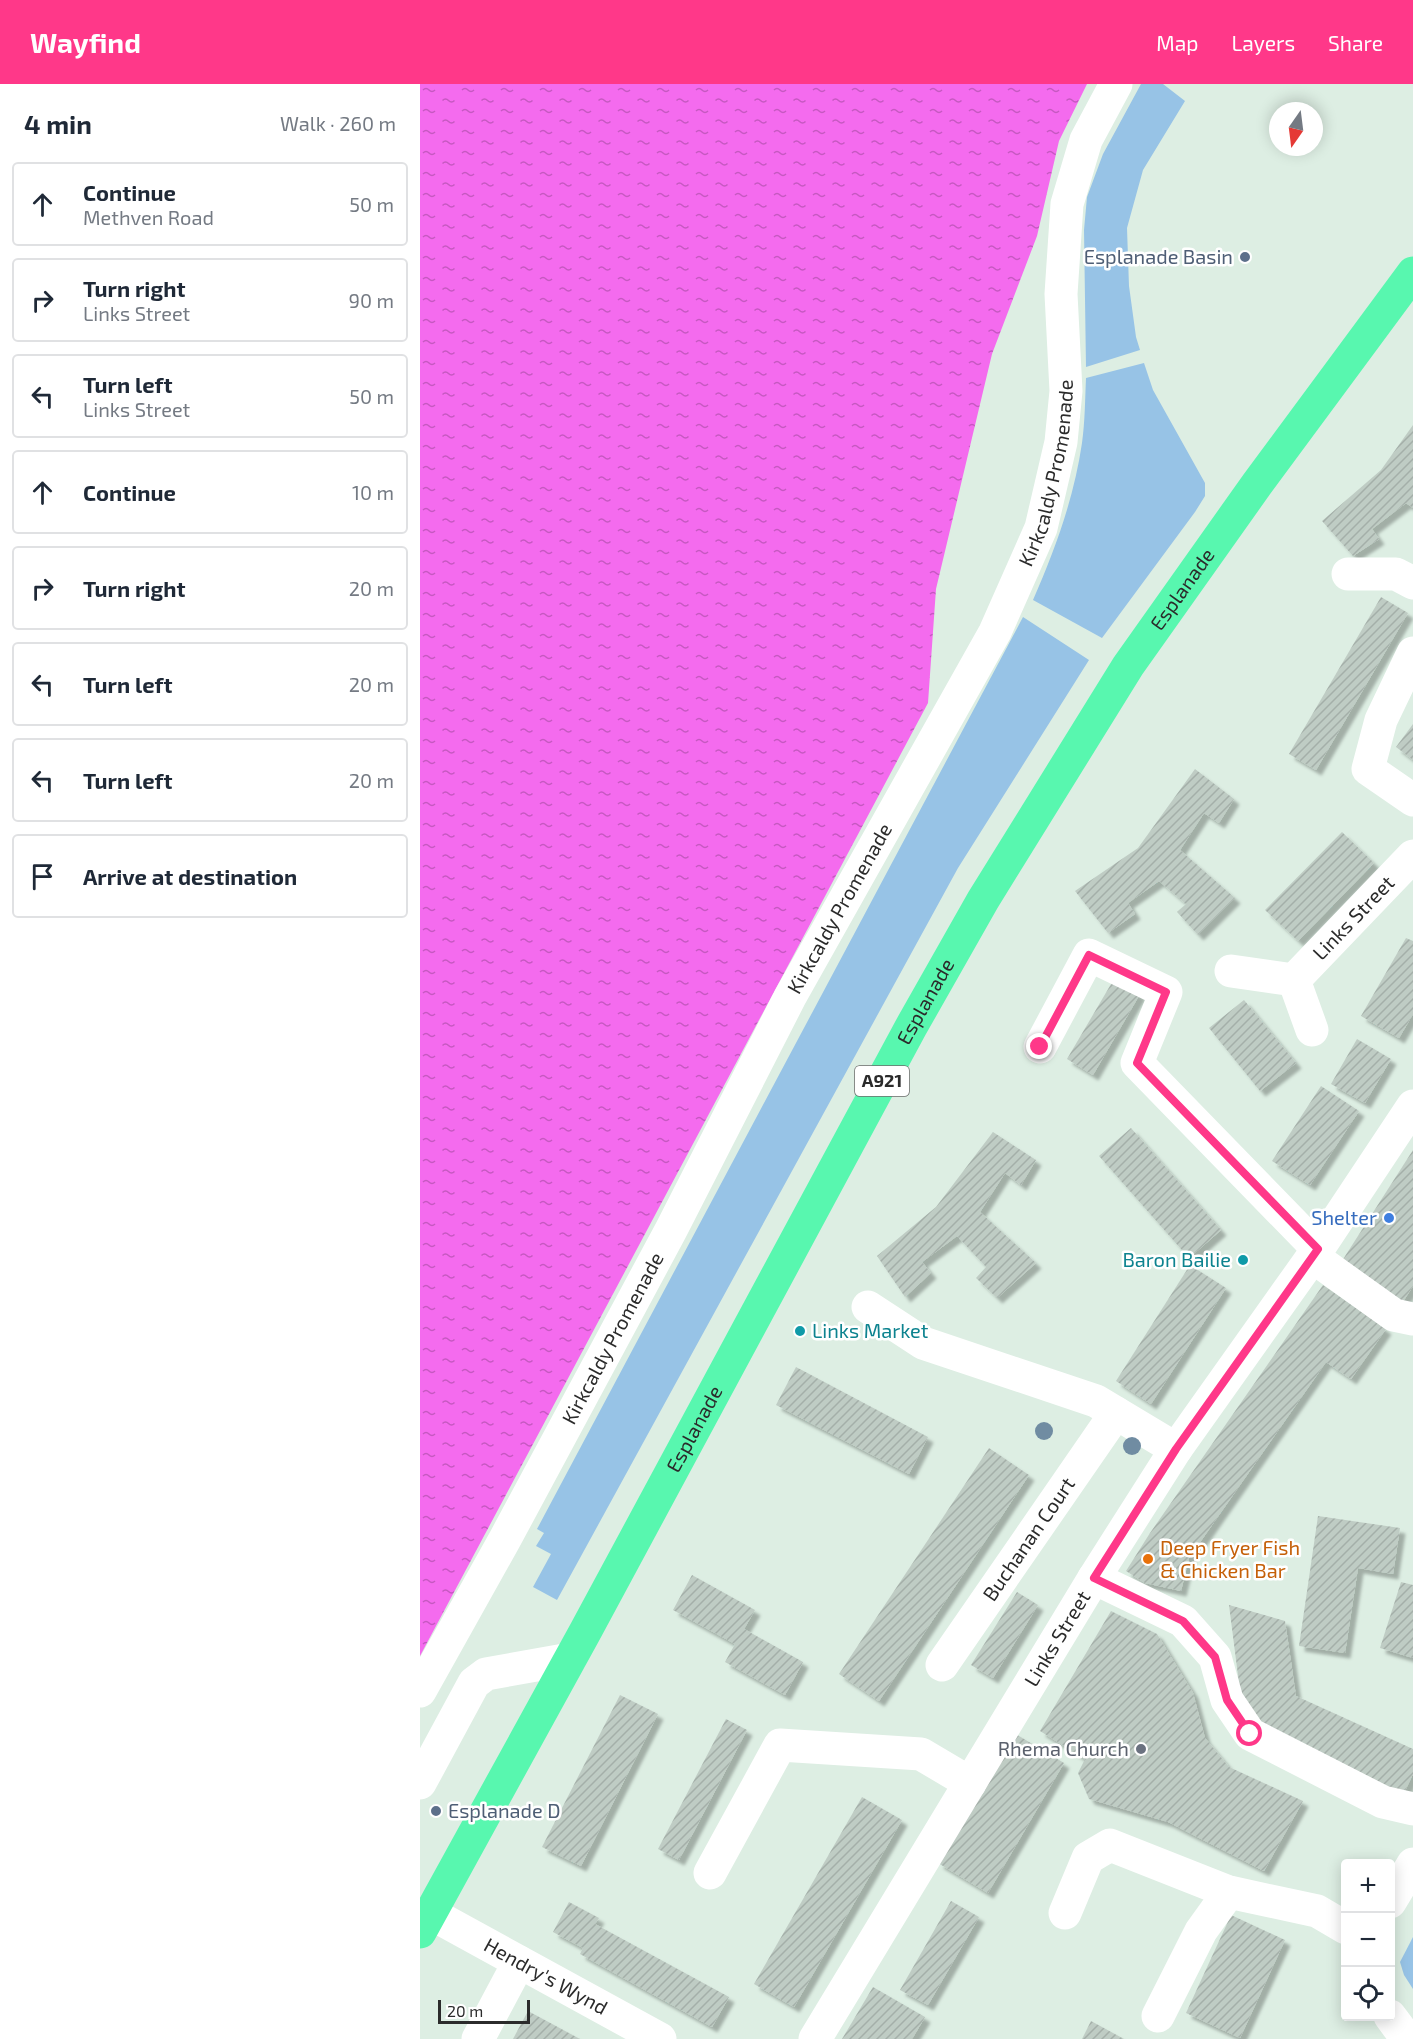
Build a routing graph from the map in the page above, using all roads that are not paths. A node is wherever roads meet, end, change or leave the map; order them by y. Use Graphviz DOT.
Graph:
graph roads {
  1 [pos="1116,84"];
  2 [pos="1413,273"];
  3 [pos="1348,574"];
  4 [pos="1413,583"];
  5 [pos="1413,653"];
  6 [pos="1413,800"];
  7 [pos="1413,856"];
  8 [pos="1231,971"];
  9 [pos="1294,980"];
  10 [pos="1312,1030"];
  11 [pos="1040,1047"];
  12 [pos="1410,1116"];
  13 [pos="1315,1253"];
  14 [pos="868,1307"];
  15 [pos="1413,1319"];
  16 [pos="1116,1413"];
  17 [pos="1176,1449"];
  18 [pos="1094,1578"];
  19 [pos="570,1659"];
  20 [pos="942,1665"];
  21 [pos="420,1691"];
  22 [pos="420,1783"];
  23 [pos="970,1783"];
  24 [pos="1413,1809"];
  25 [pos="1413,1864"];
  26 [pos="710,1873"];
  27 [pos="1229,1892"];
  28 [pos="1395,1894"];
  29 [pos="1065,1913"];
  30 [pos="425,1923"];
  31 [pos="1341,1925"];
  32 [pos="519,1962"];
  33 [pos="1158,2016"];
  34 [pos="1394,2021"];
  35 [pos="478,2039"];
  36 [pos="660,2039"];
  37 [pos="815,2039"];
  38 [pos="1407,2039"];
  1 -- 21 [label="street, Kirkcaldy Promenade"];
  2 -- 19 [label="main road, Esplanade / A921"];
  3 -- 4 [label="street"];
  5 -- 6 [label="street"];
  7 -- 9 [label="street, Links Street"];
  8 -- 9 [label="street"];
  9 -- 10 [label="street"];
  11 -- 13 [label="street"];
  12 -- 13 [label="street, Links Street"];
  13 -- 15 [label="street"];
  13 -- 17 [label="street, Links Street"];
  14 -- 16 [label="street"];
  16 -- 17 [label="street"];
  16 -- 20 [label="street, Buchanan Court"];
  17 -- 18 [label="street, Links Street"];
  18 -- 23 [label="street, Links Street"];
  18 -- 24 [label="street"];
  19 -- 22 [label="street"];
  19 -- 30 [label="main road, Esplanade / A921"];
  23 -- 26 [label="street"];
  23 -- 37 [label="street, Links Street"];
  25 -- 28 [label="street"];
  27 -- 29 [label="street"];
  27 -- 31 [label="street"];
  27 -- 33 [label="street"];
  30 -- 32 [label="street, Hendry's Wynd"];
  32 -- 35 [label="street"];
  32 -- 36 [label="street, Hendry's Wynd"];
  34 -- 38 [label="street"];
}
